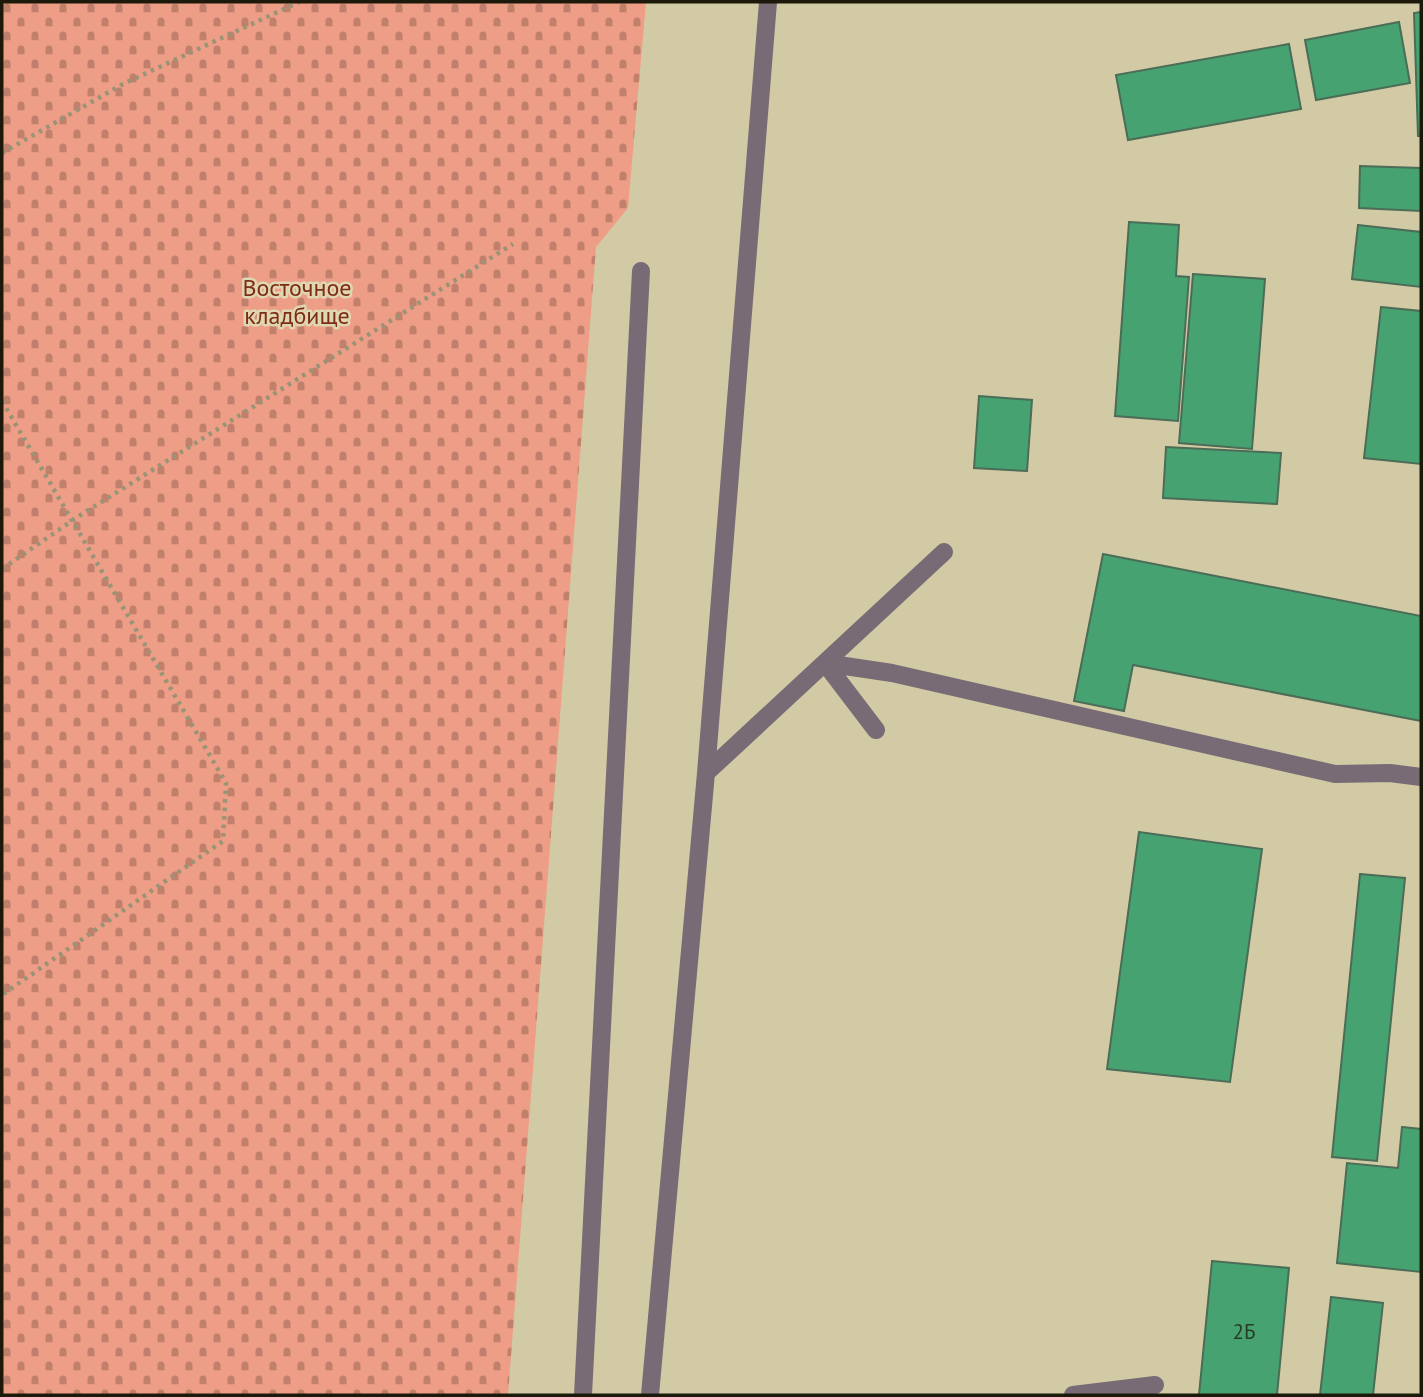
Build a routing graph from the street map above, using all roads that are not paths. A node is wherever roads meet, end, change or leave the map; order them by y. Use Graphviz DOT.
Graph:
graph roads {
  1 [pos="768,2"];
  2 [pos="641,271"];
  3 [pos="944,552"];
  4 [pos="825,663"];
  5 [pos="876,730"];
  6 [pos="706,773"];
  7 [pos="1421,777"];
  8 [pos="1155,1385"];
  9 [pos="583,1395"];
  10 [pos="650,1395"];
  11 [pos="1073,1395"];
  1 -- 6 [label="street"];
  2 -- 9 [label="street"];
  3 -- 4 [label="street"];
  4 -- 5 [label="street"];
  4 -- 6 [label="street"];
  4 -- 7 [label="street"];
  6 -- 10 [label="street"];
  8 -- 11 [label="street"];
}
